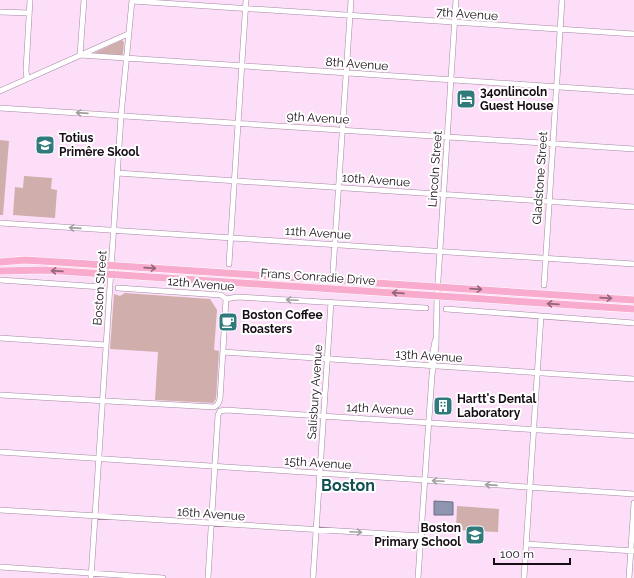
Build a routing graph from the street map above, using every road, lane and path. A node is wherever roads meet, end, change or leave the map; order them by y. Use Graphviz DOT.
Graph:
graph roads {
  1 [pos="30,0"];
  2 [pos="84,0"];
  3 [pos="246,0"];
  4 [pos="351,0"];
  5 [pos="456,0"];
  6 [pos="562,0"];
  7 [pos="132,1"];
  8 [pos="245,9"];
  9 [pos="0,12"];
  10 [pos="29,13"];
  11 [pos="350,16"];
  12 [pos="455,23"];
  13 [pos="560,29"];
  14 [pos="128,34"];
  15 [pos="634,34"];
  16 [pos="80,55"];
  17 [pos="126,58"];
  18 [pos="241,66"];
  19 [pos="346,73"];
  20 [pos="27,79"];
  21 [pos="451,80"];
  22 [pos="556,87"];
  23 [pos="0,91"];
  24 [pos="634,92"];
  25 [pos="0,108"];
  26 [pos="121,116"];
  27 [pos="238,124"];
  28 [pos="342,130"];
  29 [pos="447,138"];
  30 [pos="553,144"];
  31 [pos="634,150"];
  32 [pos="117,173"];
  33 [pos="234,181"];
  34 [pos="339,188"];
  35 [pos="444,194"];
  36 [pos="549,201"];
  37 [pos="634,207"];
  38 [pos="0,223"];
  39 [pos="114,230"];
  40 [pos="230,238"];
  41 [pos="335,245"];
  42 [pos="440,252"];
  43 [pos="545,258"];
  44 [pos="0,262"];
  45 [pos="229,264"];
  46 [pos="634,264"];
  47 [pos="111,266"];
  48 [pos="0,271"];
  49 [pos="333,271"];
  50 [pos="110,274"];
  51 [pos="0,280"];
  52 [pos="544,284"];
  53 [pos="102,286"];
  54 [pos="437,287"];
  55 [pos="118,288"];
  56 [pos="437,296"];
  57 [pos="226,299"];
  58 [pos="634,300"];
  59 [pos="331,302"];
  60 [pos="426,308"];
  61 [pos="446,309"];
  62 [pos="634,309"];
  63 [pos="541,316"];
  64 [pos="634,323"];
  65 [pos="0,338"];
  66 [pos="106,344"];
  67 [pos="223,352"];
  68 [pos="328,359"];
  69 [pos="432,367"];
  70 [pos="538,373"];
  71 [pos="634,379"];
  72 [pos="0,395"];
  73 [pos="102,402"];
  74 [pos="324,416"];
  75 [pos="429,423"];
  76 [pos="534,430"];
  77 [pos="634,436"];
  78 [pos="0,452"];
  79 [pos="98,459"];
  80 [pos="216,466"];
  81 [pos="320,473"];
  82 [pos="425,480"];
  83 [pos="530,487"];
  84 [pos="634,494"];
  85 [pos="634,503"];
  86 [pos="0,510"];
  87 [pos="95,516"];
  88 [pos="212,524"];
  89 [pos="317,530"];
  90 [pos="422,536"];
  91 [pos="526,544"];
  92 [pos="632,551"];
  93 [pos="0,567"];
  94 [pos="91,576"];
  95 [pos="163,578"];
  96 [pos="208,578"];
  97 [pos="313,578"];
  98 [pos="418,578"];
  99 [pos="524,578"];
  100 [pos="629,578"];
  1 -- 10 [label="street"];
  2 -- 16 [label="street"];
  3 -- 8 [label="street"];
  4 -- 11 [label="street"];
  5 -- 12 [label="street, Lincoln Street"];
  6 -- 13 [label="street, Gladstone Street"];
  7 -- 8 [label="street, 7th Avenue"];
  7 -- 14 [label="street, Boston Street"];
  8 -- 11 [label="street, 7th Avenue"];
  8 -- 18 [label="street"];
  9 -- 10 [label="street"];
  10 -- 20 [label="street"];
  11 -- 12 [label="street, 7th Avenue"];
  11 -- 19 [label="street"];
  12 -- 13 [label="street, 7th Avenue"];
  12 -- 21 [label="street, Lincoln Street"];
  13 -- 15 [label="street, 7th Avenue"];
  13 -- 22 [label="street, Gladstone Street"];
  14 -- 16 [label="street"];
  14 -- 17 [label="street, Boston Street"];
  16 -- 17 [label="street, 8th Avenue"];
  16 -- 20 [label="street"];
  17 -- 18 [label="street, 8th Avenue"];
  17 -- 26 [label="street, Boston Street"];
  18 -- 19 [label="street, 8th Avenue"];
  18 -- 27 [label="street"];
  19 -- 21 [label="street, 8th Avenue"];
  19 -- 28 [label="street"];
  20 -- 23 [label="street"];
  21 -- 22 [label="street, 8th Avenue"];
  21 -- 29 [label="street, Lincoln Street"];
  22 -- 24 [label="street, 8th Avenue"];
  22 -- 30 [label="street, Gladstone Street"];
  26 -- 25 [label="street, 9th Avenue, one-way"];
  26 -- 27 [label="street, 9th Avenue"];
  26 -- 32 [label="street, Boston Street"];
  27 -- 28 [label="street, 9th Avenue"];
  27 -- 33 [label="street"];
  28 -- 29 [label="street, 9th Avenue"];
  28 -- 34 [label="street"];
  29 -- 30 [label="street, 9th Avenue"];
  29 -- 35 [label="street, Lincoln Street"];
  30 -- 31 [label="street, 9th Avenue"];
  30 -- 36 [label="street, Gladstone Street"];
  32 -- 33 [label="street, 10th Avenue"];
  32 -- 39 [label="street, Boston Street"];
  33 -- 34 [label="street, 10th Avenue"];
  33 -- 40 [label="street"];
  34 -- 35 [label="street, 10th Avenue"];
  34 -- 41 [label="street"];
  35 -- 36 [label="street, 10th Avenue"];
  35 -- 42 [label="street, Lincoln Street"];
  36 -- 37 [label="street, 10th Avenue"];
  36 -- 43 [label="street, Gladstone Street"];
  39 -- 38 [label="street, 11th Avenue, one-way"];
  39 -- 40 [label="street, 11th Avenue"];
  39 -- 47 [label="street, Boston Street"];
  40 -- 41 [label="street, 11th Avenue"];
  40 -- 45 [label="street"];
  41 -- 42 [label="street, 11th Avenue"];
  41 -- 49 [label="street"];
  42 -- 43 [label="street, 11th Avenue"];
  42 -- 54 [label="street, Lincoln Street"];
  43 -- 46 [label="street, 11th Avenue"];
  43 -- 52 [label="street, Gladstone Street"];
  44 -- 47 [label="main road, Frans Conradie Drive"];
  47 -- 50 [label="street, Boston Street"];
  47 -- 54 [label="main road, Frans Conradie Drive, one-way"];
  50 -- 48 [label="main road, Frans Conradie Drive, one-way"];
  56 -- 50 [label="main road, Frans Conradie Drive, one-way"];
  50 -- 66 [label="street, Boston Street"];
  51 -- 53 [label="street"];
  54 -- 56 [label="street, Lincoln Street"];
  54 -- 58 [label="main road, Frans Conradie Drive, one-way"];
  55 -- 57 [label="street, 12th Avenue"];
  62 -- 56 [label="main road, Frans Conradie Drive, one-way"];
  56 -- 69 [label="street, Lincoln Street"];
  59 -- 57 [label="street, 12th Avenue, one-way"];
  57 -- 67 [label="street"];
  59 -- 60 [label="street, 12th Avenue"];
  59 -- 68 [label="street, Salisbury Avenue"];
  61 -- 63 [label="street"];
  63 -- 64 [label="street"];
  63 -- 70 [label="street"];
  65 -- 66 [label="street"];
  66 -- 73 [label="street, Boston Street"];
  67 -- 68 [label="street, 13th Avenue"];
  67 -- 73 [label="street"];
  68 -- 69 [label="street, 13th Avenue"];
  68 -- 74 [label="street, Salisbury Avenue"];
  69 -- 70 [label="street, 13th Avenue"];
  69 -- 75 [label="street, Lincoln Street"];
  70 -- 71 [label="street, 13th Avenue"];
  70 -- 76 [label="street"];
  72 -- 73 [label="street"];
  73 -- 79 [label="street, Boston Street"];
  74 -- 75 [label="street, 14th Avenue"];
  74 -- 80 [label="street, 14th Avenue"];
  74 -- 81 [label="street, Salisbury Avenue"];
  75 -- 76 [label="street, 14th Avenue"];
  75 -- 82 [label="street, Lincoln Street"];
  76 -- 77 [label="street, 14th Avenue"];
  76 -- 83 [label="street"];
  78 -- 79 [label="street, 15th Avenue"];
  79 -- 80 [label="street, 15th Avenue"];
  79 -- 87 [label="street, Boston Street"];
  80 -- 81 [label="street, 15th Avenue"];
  80 -- 88 [label="street"];
  81 -- 82 [label="street, 15th Avenue"];
  81 -- 89 [label="street, Salisbury Avenue"];
  83 -- 82 [label="street, 15th Avenue, one-way"];
  82 -- 90 [label="street, Lincoln Street"];
  83 -- 84 [label="street, 15th Avenue"];
  83 -- 91 [label="street"];
  85 -- 92 [label="street"];
  86 -- 87 [label="street, 16th Avenue"];
  87 -- 88 [label="street, 16th Avenue"];
  87 -- 94 [label="street, Boston Street"];
  88 -- 89 [label="street, 16th Avenue"];
  88 -- 96 [label="street"];
  89 -- 90 [label="street, 16th Avenue, one-way"];
  89 -- 97 [label="street, Salisbury Avenue"];
  90 -- 98 [label="street, Lincoln Street"];
  91 -- 92 [label="street"];
  91 -- 99 [label="street"];
  92 -- 100 [label="street"];
  93 -- 94 [label="street"];
  94 -- 95 [label="street"];
}
